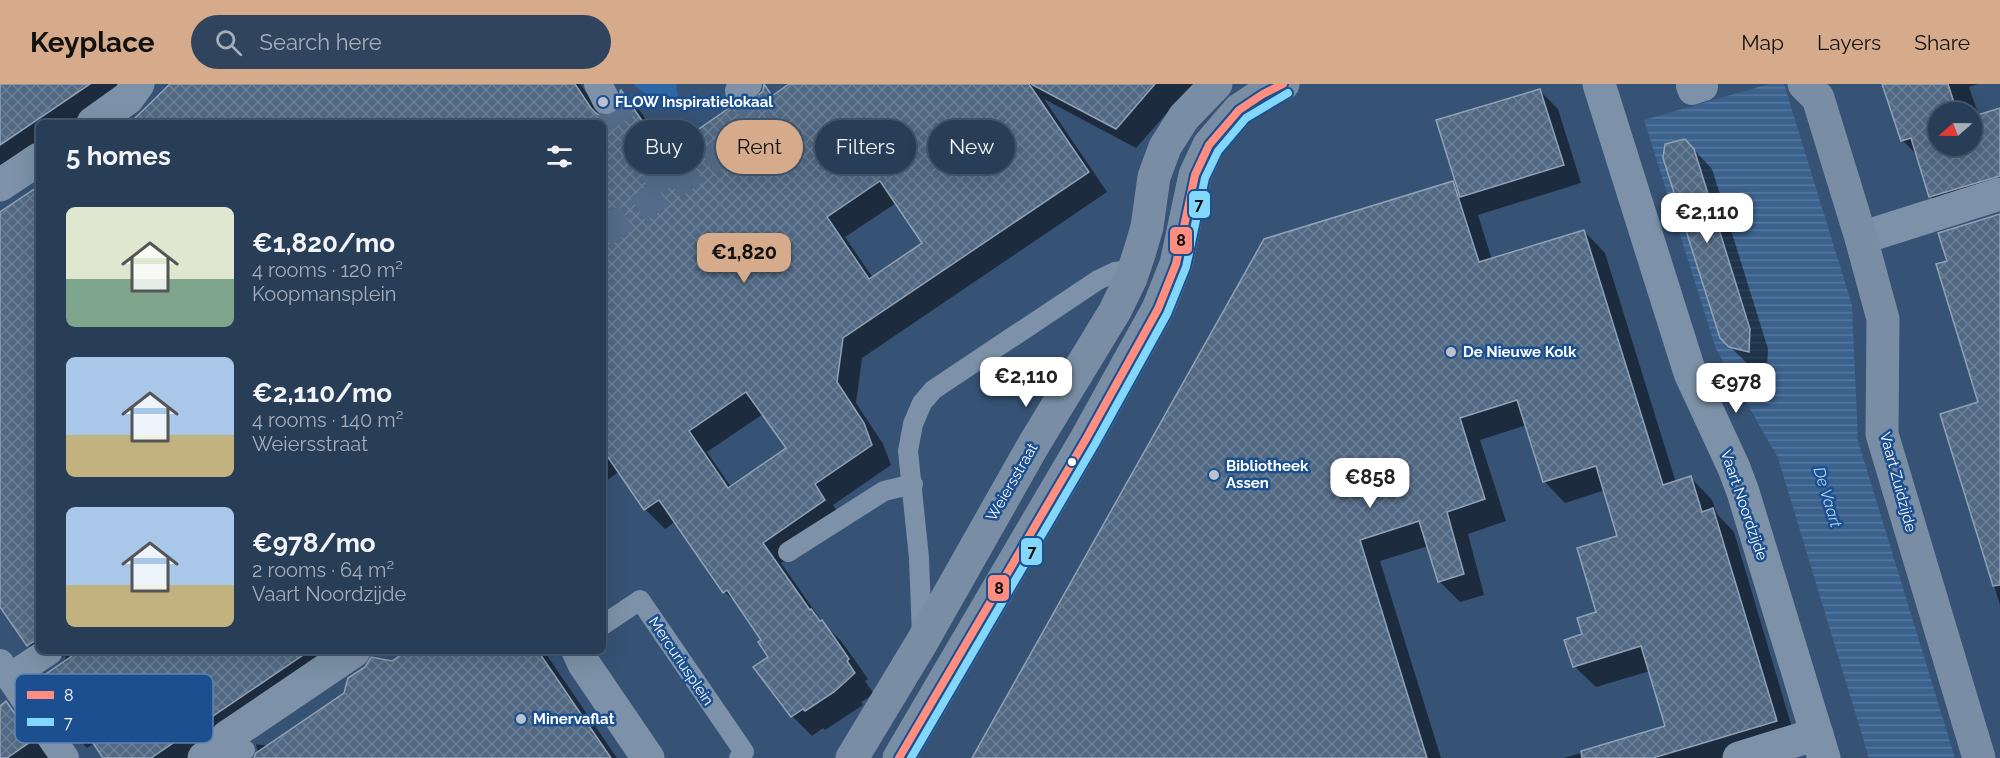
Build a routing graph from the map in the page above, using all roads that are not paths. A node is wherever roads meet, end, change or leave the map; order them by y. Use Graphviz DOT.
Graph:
graph roads {
  1 [pos="138,84"];
  2 [pos="1217,84"];
  3 [pos="1283,84"];
  4 [pos="1599,84"];
  5 [pos="1696,84"];
  6 [pos="1703,84"];
  7 [pos="1814,89"];
  8 [pos="1239,110"];
  9 [pos="97,120"];
  10 [pos="36,161"];
  11 [pos="1159,162"];
  12 [pos="1195,175"];
  13 [pos="0,184"];
  14 [pos="2000,194"];
  15 [pos="1862,238"];
  16 [pos="1134,269"];
  17 [pos="913,484"];
  18 [pos="788,552"];
  19 [pos="606,623"];
  20 [pos="922,642"];
  21 [pos="42,654"];
  22 [pos="350,654"];
  23 [pos="579,654"];
  24 [pos="5,670"];
  25 [pos="15,685"];
  26 [pos="55,743"];
  27 [pos="1821,746"];
  28 [pos="222,755"];
  29 [pos="65,758"];
  30 [pos="648,758"];
  31 [pos="739,758"];
  32 [pos="852,758"];
  33 [pos="899,758"];
  34 [pos="1739,758"];
  35 [pos="1979,758"];
  1 -- 9 [label="street"];
  2 -- 8 [label="street"];
  2 -- 11 [label="main road, Weiersstraat"];
  3 -- 8 [label="main road"];
  4 -- 27 [label="street, Vaart Noordzijde"];
  5 -- 6 [label="street"];
  7 -- 15 [label="main road, Vaart Zuidzijde"];
  8 -- 12 [label="main road"];
  10 -- 13 [label="street"];
  11 -- 12 [label="lane"];
  11 -- 16 [label="main road, Weiersstraat"];
  12 -- 33 [label="main road"];
  14 -- 15 [label="street"];
  15 -- 35 [label="main road, Vaart Zuidzijde"];
  16 -- 17 [label="lane"];
  16 -- 20 [label="main road, Weiersstraat"];
  17 -- 18 [label="lane"];
  17 -- 20 [label="lane"];
  19 -- 31 [label="lane, Mercuriusplein"];
  20 -- 32 [label="main road, Weiersstraat"];
  21 -- 24 [label="street"];
  22 -- 28 [label="street"];
  23 -- 30 [label="street"];
  24 -- 25 [label="street"];
  26 -- 29 [label="street"];
  27 -- 34 [label="street"];
}
